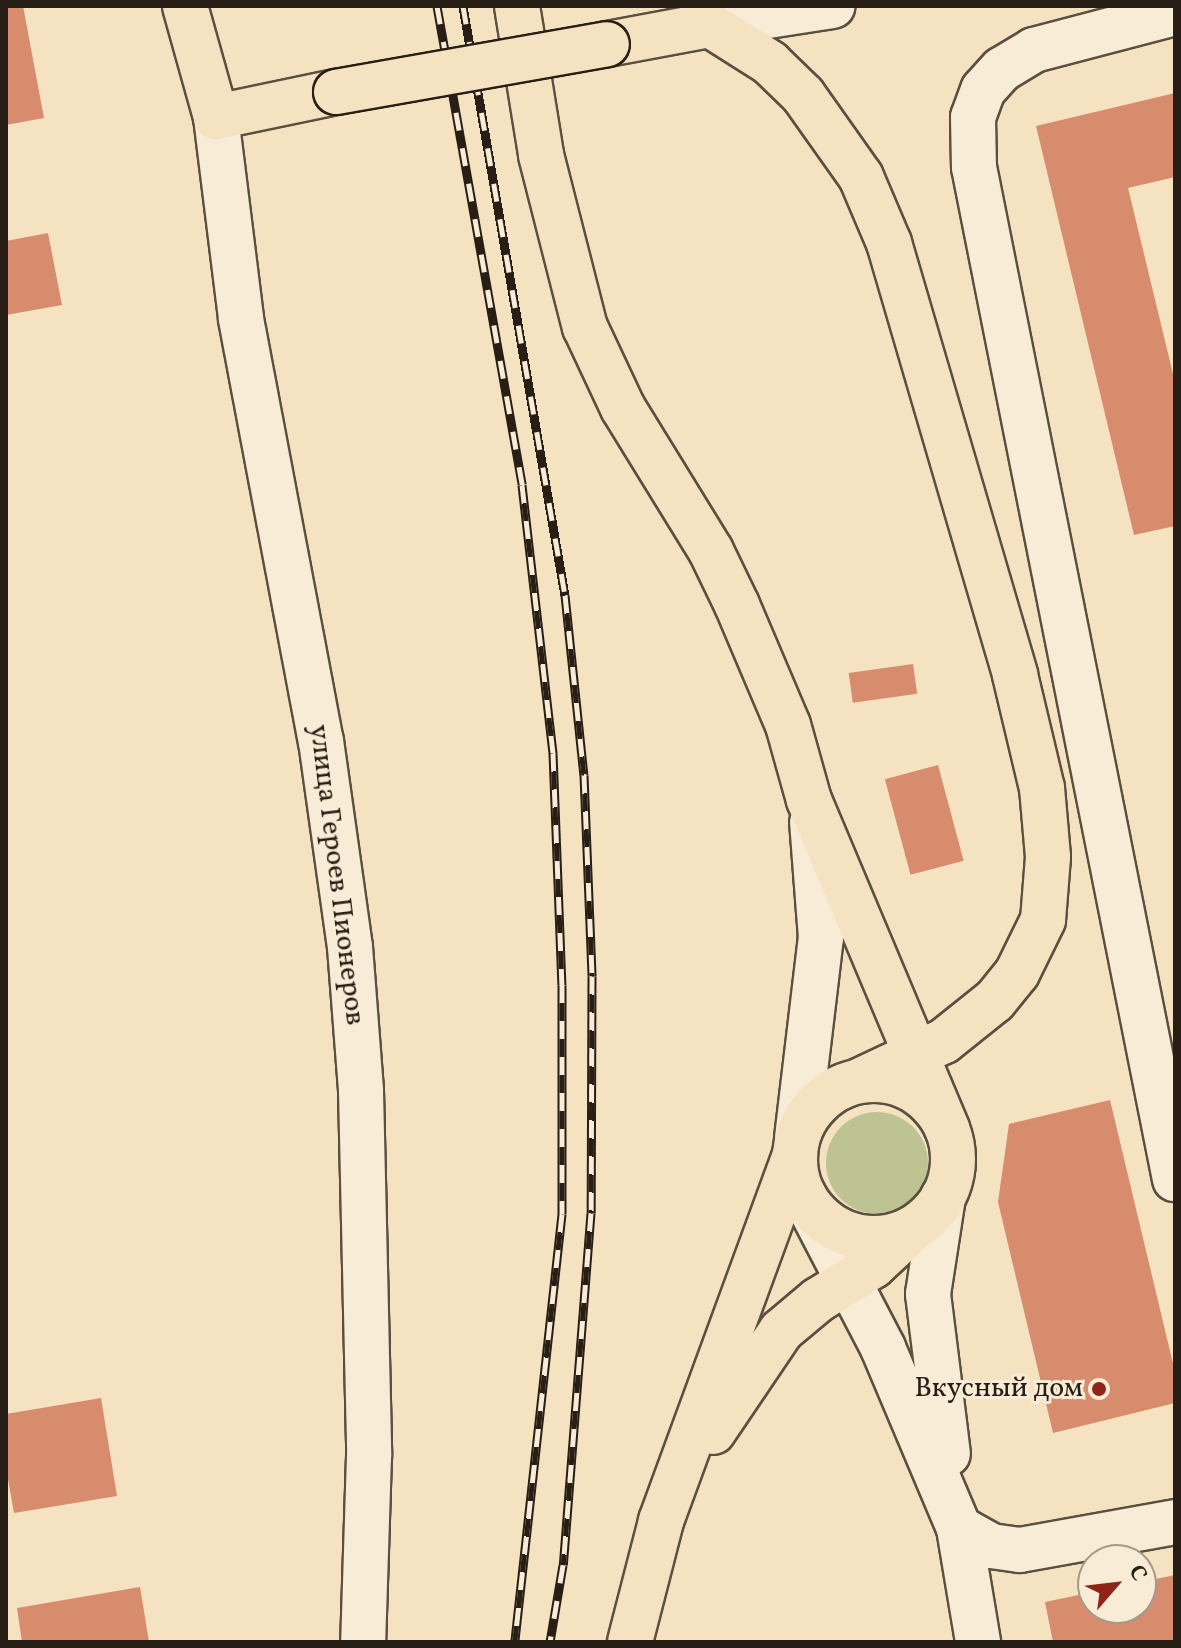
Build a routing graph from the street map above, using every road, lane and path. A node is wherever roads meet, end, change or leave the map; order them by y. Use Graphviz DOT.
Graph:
graph roads {
  1 [pos="185,6"];
  2 [pos="517,6"];
  3 [pos="833,6"];
  4 [pos="1175,13"];
  5 [pos="720,16"];
  6 [pos="216,117"];
  7 [pos="809,800"];
  8 [pos="919,1054"];
  9 [pos="861,1080"];
  10 [pos="947,1128"];
  11 [pos="798,1162"];
  12 [pos="1175,1179"];
  13 [pos="931,1211"];
  14 [pos="846,1282"];
  15 [pos="661,1521"];
  16 [pos="1175,1522"];
  17 [pos="959,1528"];
  18 [pos="363,1642"];
  19 [pos="630,1642"];
  20 [pos="978,1642"];
  1 -- 6 [label="main road, улица Героев Пионеров"];
  2 -- 7 [label="main road"];
  3 -- 5 [label="street"];
  4 -- 12 [label="street"];
  5 -- 6 [label="main road, bridge"];
  5 -- 8 [label="main road"];
  6 -- 18 [label="street, улица Героев Пионеров"];
  7 -- 8 [label="main road"];
  7 -- 11 [label="street"];
  8 -- 9 [label="main road"];
  8 -- 10 [label="main road"];
  9 -- 10 [label="main road"];
  9 -- 11 [label="main road"];
  10 -- 13 [label="main road"];
  11 -- 13 [label="main road"];
  11 -- 14 [label="street"];
  11 -- 15 [label="main road"];
  13 -- 14 [label="main road"];
  13 -- 17 [label="street"];
  14 -- 15 [label="main road"];
  14 -- 17 [label="street"];
  15 -- 19 [label="main road"];
  16 -- 17 [label="street"];
  17 -- 20 [label="street"];
}
